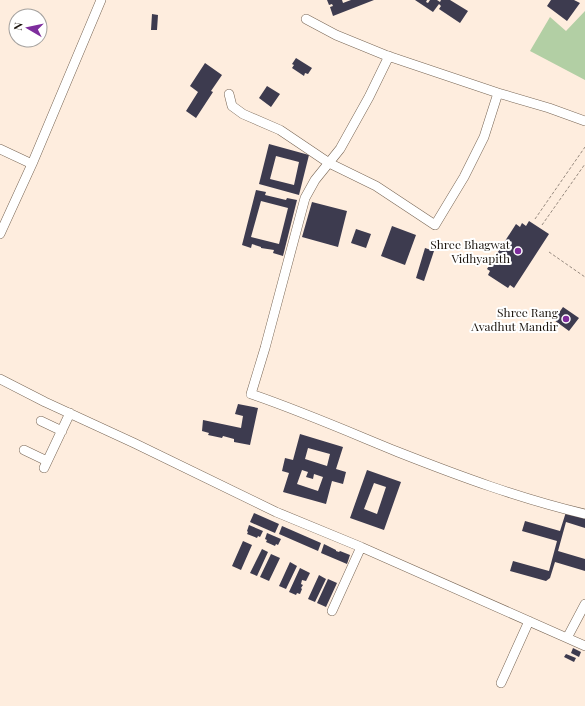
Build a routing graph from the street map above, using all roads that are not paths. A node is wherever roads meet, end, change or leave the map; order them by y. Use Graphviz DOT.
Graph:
graph roads {
  1 [pos="101,0"];
  2 [pos="306,19"];
  3 [pos="389,56"];
  4 [pos="498,93"];
  5 [pos="229,94"];
  6 [pos="585,121"];
  7 [pos="0,149"];
  8 [pos="329,163"];
  9 [pos="32,164"];
  10 [pos="0,234"];
  11 [pos="0,379"];
  12 [pos="70,413"];
  13 [pos="41,421"];
  14 [pos="62,431"];
  15 [pos="24,450"];
  16 [pos="585,514"];
  17 [pos="361,548"];
  18 [pos="585,604"];
  19 [pos="332,611"];
  20 [pos="529,621"];
  21 [pos="568,638"];
  22 [pos="585,646"];
  23 [pos="502,683"];
  1 -- 9 [label="street"];
  2 -- 3 [label="street"];
  3 -- 4 [label="street"];
  3 -- 8 [label="street"];
  4 -- 6 [label="street"];
  4 -- 8 [label="street"];
  5 -- 8 [label="street"];
  7 -- 9 [label="street"];
  8 -- 16 [label="street"];
  9 -- 10 [label="street"];
  11 -- 12 [label="street"];
  12 -- 14 [label="street"];
  12 -- 17 [label="street"];
  13 -- 14 [label="street"];
  14 -- 15 [label="street"];
  17 -- 19 [label="street"];
  17 -- 20 [label="street"];
  18 -- 21 [label="street"];
  20 -- 21 [label="street"];
  20 -- 23 [label="street"];
  21 -- 22 [label="street"];
}
